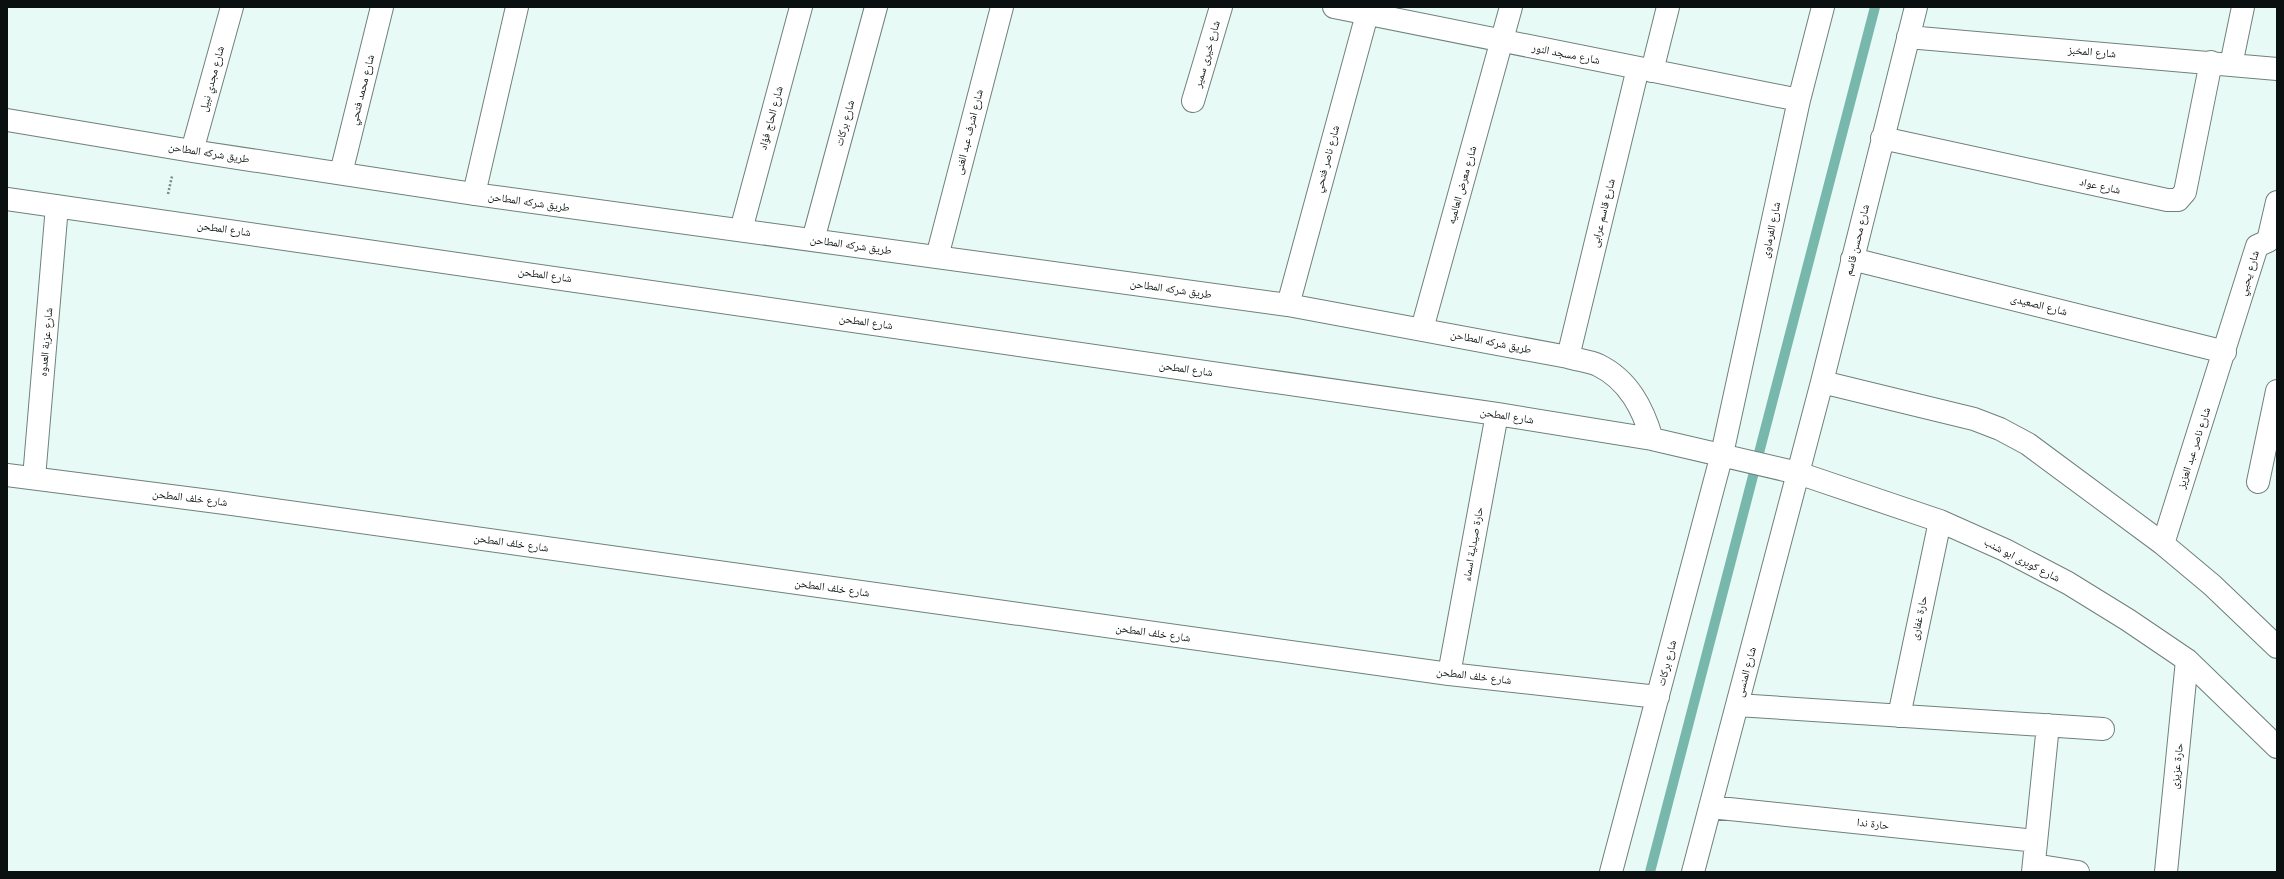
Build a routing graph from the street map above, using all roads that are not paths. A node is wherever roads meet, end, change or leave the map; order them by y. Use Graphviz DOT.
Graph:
graph roads {
  1 [pos="232,7"];
  2 [pos="382,7"];
  3 [pos="517,7"];
  4 [pos="801,7"];
  5 [pos="876,7"];
  6 [pos="1002,7"];
  7 [pos="1221,7"];
  8 [pos="1334,7"];
  9 [pos="1512,7"];
  10 [pos="1668,7"];
  11 [pos="1823,7"];
  12 [pos="1916,7"];
  13 [pos="2243,7"];
  14 [pos="1368,10"];
  15 [pos="1908,37"];
  16 [pos="1502,41"];
  17 [pos="2221,64"];
  18 [pos="1645,69"];
  19 [pos="2277,69"];
  20 [pos="1799,100"];
  21 [pos="1193,101"];
  22 [pos="7,120"];
  23 [pos="1882,138"];
  24 [pos="192,151"];
  25 [pos="341,172"];
  26 [pos="474,194"];
  27 [pos="7,199"];
  28 [pos="2277,202"];
  29 [pos="57,206"];
  30 [pos="742,230"];
  31 [pos="813,240"];
  32 [pos="937,257"];
  33 [pos="1852,259"];
  34 [pos="1288,305"];
  35 [pos="1422,329"];
  36 [pos="2225,352"];
  37 [pos="1568,357"];
  38 [pos="1822,382"];
  39 [pos="2277,392"];
  40 [pos="1496,414"];
  41 [pos="1652,439"];
  42 [pos="1722,454"];
  43 [pos="1798,473"];
  44 [pos="7,475"];
  45 [pos="34,478"];
  46 [pos="2258,482"];
  47 [pos="1940,521"];
  48 [pos="2163,544"];
  49 [pos="2277,647"];
  50 [pos="2187,660"];
  51 [pos="1449,674"];
  52 [pos="1658,697"];
  53 [pos="1737,705"];
  54 [pos="1899,716"];
  55 [pos="2048,725"];
  56 [pos="2103,729"];
  57 [pos="2277,747"];
  58 [pos="1710,807"];
  59 [pos="2036,841"];
  60 [pos="2034,869"];
  61 [pos="1611,872"];
  62 [pos="1694,872"];
  63 [pos="2078,872"];
  64 [pos="2166,872"];
  1 -- 24 [label="street, شارع مجدي نبيل"];
  2 -- 25 [label="street, شارع محمد فتحي"];
  3 -- 26 [label="street"];
  4 -- 30 [label="street, شارع الحاج فؤاد"];
  5 -- 31 [label="street, شارع بركات"];
  6 -- 32 [label="street, شارع اشرف عبد الغنى"];
  7 -- 21 [label="street, شارع خيرى سمير"];
  8 -- 14 [label="street, شارع مسجد النور"];
  9 -- 16 [label="street, شارع معرض العالميه"];
  10 -- 18 [label="street, شارع قاسم عرابى"];
  11 -- 20 [label="street, شارع الفرماوى"];
  12 -- 15 [label="street, شارع محسن قاسم"];
  13 -- 17 [label="street"];
  14 -- 16 [label="street, شارع مسجد النور"];
  14 -- 34 [label="street, شارع ناصر فتحي"];
  15 -- 17 [label="street, شارع المخبز"];
  15 -- 23 [label="street, شارع محسن قاسم"];
  16 -- 18 [label="street, شارع مسجد النور"];
  16 -- 35 [label="street, شارع معرض العالميه"];
  17 -- 19 [label="street, شارع المخبز"];
  17 -- 23 [label="street, شارع عواد"];
  18 -- 20 [label="street, شارع مسجد النور"];
  18 -- 37 [label="street, شارع قاسم عرابى"];
  20 -- 42 [label="street, شارع الفرماوى"];
  22 -- 24 [label="street, طريق شركه المطاحن"];
  23 -- 33 [label="street, شارع محسن قاسم"];
  24 -- 25 [label="street, طريق شركه المطاحن"];
  25 -- 26 [label="street, طريق شركه المطاحن"];
  26 -- 30 [label="street, طريق شركه المطاحن"];
  27 -- 29 [label="street, شارع المطحن"];
  28 -- 36 [label="street, شارع يحيي"];
  29 -- 40 [label="street, شارع المطحن"];
  29 -- 45 [label="street, شارع عزبة العدوه"];
  30 -- 31 [label="street, طريق شركه المطاحن"];
  31 -- 32 [label="street, طريق شركه المطاحن"];
  32 -- 34 [label="street, طريق شركه المطاحن"];
  33 -- 36 [label="street, شارع الصعيدى"];
  33 -- 38 [label="street, شارع محسن قاسم"];
  34 -- 35 [label="street, طريق شركه المطاحن"];
  35 -- 37 [label="street, طريق شركه المطاحن"];
  36 -- 48 [label="street, شارع ناصر عبد العزيز"];
  37 -- 41 [label="street, طريق شركه المطاحن"];
  38 -- 43 [label="street, شارع محسن قاسم"];
  38 -- 48 [label="street"];
  39 -- 46 [label="street"];
  40 -- 41 [label="street, شارع المطحن"];
  40 -- 51 [label="street, حارة صيدلية اسماء"];
  41 -- 42 [label="street, شارع المطحن"];
  42 -- 43 [label="street, شارع كوبرى ابو شنب"];
  42 -- 52 [label="street, شارع بركات"];
  43 -- 47 [label="street, شارع كوبرى ابو شنب"];
  43 -- 53 [label="street, شارع المنسى"];
  44 -- 45 [label="street, شارع خلف المطحن"];
  45 -- 51 [label="street, شارع خلف المطحن"];
  47 -- 50 [label="street, شارع كوبرى ابو شنب"];
  47 -- 54 [label="street, حارة غفارى"];
  48 -- 49 [label="street"];
  50 -- 57 [label="street, شارع كوبرى ابو شنب"];
  50 -- 64 [label="street, حارة عزيزى"];
  51 -- 52 [label="street, شارع خلف المطحن"];
  52 -- 61 [label="street, شارع بركات"];
  53 -- 54 [label="street"];
  53 -- 58 [label="street, شارع المنسى"];
  54 -- 55 [label="street"];
  55 -- 56 [label="street"];
  55 -- 59 [label="street"];
  58 -- 59 [label="street, حارة ندا"];
  58 -- 62 [label="street, شارع المنسى"];
  59 -- 60 [label="street"];
  60 -- 63 [label="street"];
}
